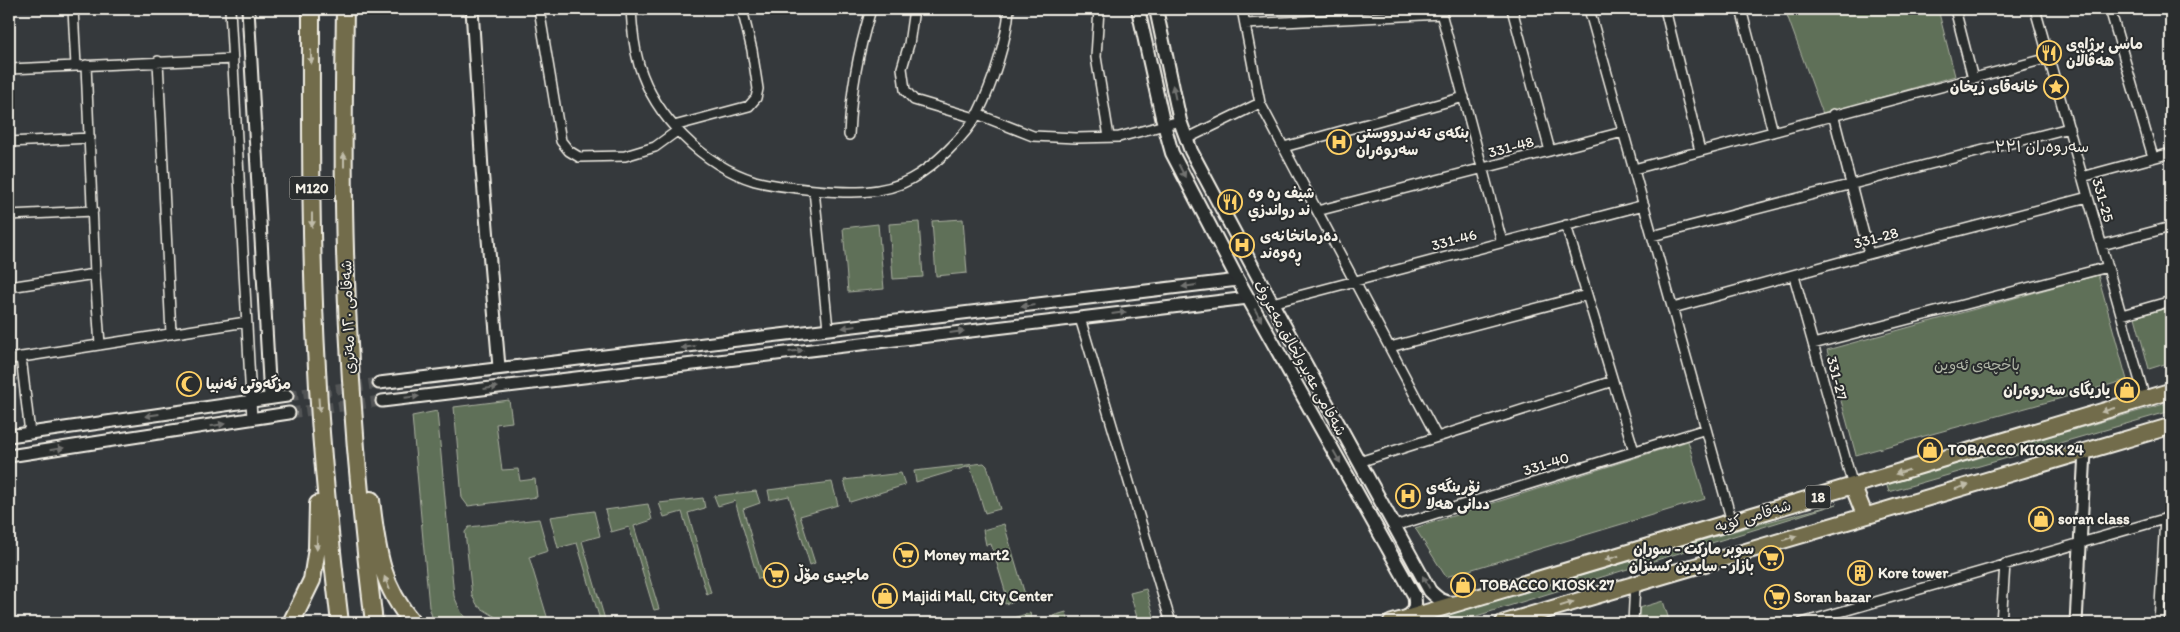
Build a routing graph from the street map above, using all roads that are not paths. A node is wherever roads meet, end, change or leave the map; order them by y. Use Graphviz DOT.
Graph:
graph roads {
  1 [pos="73,9"];
  2 [pos="230,9"];
  3 [pos="248,9"];
  4 [pos="311,9"];
  5 [pos="345,9"];
  6 [pos="472,9"];
  7 [pos="539,9"];
  8 [pos="631,9"];
  9 [pos="644,9"];
  10 [pos="742,9"];
  11 [pos="871,9"];
  12 [pos="914,9"];
  13 [pos="1009,9"];
  14 [pos="1099,9"];
  15 [pos="1138,9"];
  16 [pos="1156,9"];
  17 [pos="1242,9"];
  18 [pos="1512,9"];
  19 [pos="1589,9"];
  20 [pos="1665,9"];
  21 [pos="1741,9"];
  22 [pos="1955,9"];
  23 [pos="2035,9"];
  24 [pos="2110,9"];
  25 [pos="1441,11"];
  26 [pos="1245,24"];
  27 [pos="2049,58"];
  28 [pos="233,59"];
  29 [pos="158,61"];
  30 [pos="86,65"];
  31 [pos="76,66"];
  32 [pos="9,68"];
  33 [pos="1973,78"];
  34 [pos="1464,97"];
  35 [pos="1260,103"];
  36 [pos="1833,114"];
  37 [pos="976,116"];
  38 [pos="1180,121"];
  39 [pos="1164,126"];
  40 [pos="676,128"];
  41 [pos="2069,128"];
  42 [pos="1623,132"];
  43 [pos="1773,132"];
  44 [pos="849,135"];
  45 [pos="1109,137"];
  46 [pos="90,138"];
  47 [pos="1186,139"];
  48 [pos="9,142"];
  49 [pos="1284,148"];
  50 [pos="1550,151"];
  51 [pos="1700,151"];
  52 [pos="2171,152"];
  53 [pos="2153,157"];
  54 [pos="1483,169"];
  55 [pos="1634,169"];
  56 [pos="2082,177"];
  57 [pos="1851,183"];
  58 [pos="814,190"];
  59 [pos="2088,197"];
  60 [pos="1644,205"];
  61 [pos="93,211"];
  62 [pos="1318,211"];
  63 [pos="9,215"];
  64 [pos="1566,225"];
  65 [pos="2171,227"];
  66 [pos="1652,236"];
  67 [pos="1502,242"];
  68 [pos="2102,245"];
  69 [pos="1869,254"];
  70 [pos="2108,267"];
  71 [pos="95,274"];
  72 [pos="1794,276"];
  73 [pos="1238,280"];
  74 [pos="1354,281"];
  75 [pos="1223,282"];
  76 [pos="9,287"];
  77 [pos="1587,295"];
  78 [pos="1248,298"];
  79 [pos="1229,300"];
  80 [pos="2171,302"];
  81 [pos="1272,303"];
  82 [pos="1673,308"];
  83 [pos="2122,315"];
  84 [pos="1080,318"];
  85 [pos="246,322"];
  86 [pos="877,323"];
  87 [pos="828,329"];
  88 [pos="171,334"];
  89 [pos="879,341"];
  90 [pos="1813,344"];
  91 [pos="100,345"];
  92 [pos="1390,347"];
  93 [pos="21,357"];
  94 [pos="9,359"];
  95 [pos="499,367"];
  96 [pos="1613,381"];
  97 [pos="379,383"];
  98 [pos="2171,391"];
  99 [pos="287,396"];
  100 [pos="270,398"];
  101 [pos="2145,398"];
  102 [pos="250,401"];
  103 [pos="382,401"];
  104 [pos="289,413"];
  105 [pos="252,419"];
  106 [pos="354,426"];
  107 [pos="2171,426"];
  108 [pos="1706,429"];
  109 [pos="30,433"];
  110 [pos="9,436"];
  111 [pos="1437,437"];
  112 [pos="322,442"];
  113 [pos="2085,451"];
  114 [pos="1634,452"];
  115 [pos="9,456"];
  116 [pos="1359,462"];
  117 [pos="1853,486"];
  118 [pos="1864,516"];
  119 [pos="2168,517"];
  120 [pos="1732,522"];
  121 [pos="1395,526"];
  122 [pos="2080,542"];
  123 [pos="1404,543"];
  124 [pos="1389,551"];
  125 [pos="2005,564"];
  126 [pos="1635,584"];
  127 [pos="1465,602"];
  128 [pos="1532,619"];
  129 [pos="291,623"];
  130 [pos="340,623"];
  131 [pos="374,623"];
  132 [pos="413,623"];
  133 [pos="1171,623"];
  134 [pos="1394,623"];
  135 [pos="1504,623"];
  136 [pos="1633,623"];
  137 [pos="1802,623"];
  138 [pos="2001,623"];
  139 [pos="2076,623"];
  140 [pos="2159,623"];
  1 -- 31 [label="street"];
  2 -- 28 [label="street"];
  3 -- 100 [label="street"];
  4 -- 112 [label="highway, M120, one-way"];
  106 -- 5 [label="highway, شەقامی ١٢٠ مەتری / M120, one-way"];
  6 -- 95 [label="street"];
  7 -- 40 [label="street"];
  8 -- 9 [label="street"];
  8 -- 40 [label="street"];
  10 -- 40 [label="street"];
  11 -- 44 [label="street"];
  12 -- 37 [label="street"];
  13 -- 37 [label="street"];
  14 -- 45 [label="street"];
  15 -- 39 [label="main road, شەقامی عەبدولخالق مەعروف"];
  38 -- 16 [label="main road, شەقامی عەبدولخالق مەعروف, one-way"];
  17 -- 26 [label="street"];
  18 -- 50 [label="street"];
  19 -- 42 [label="street"];
  20 -- 51 [label="street"];
  21 -- 43 [label="street"];
  22 -- 33 [label="street"];
  23 -- 27 [label="street, 331-25"];
  24 -- 53 [label="street"];
  25 -- 26 [label="street"];
  25 -- 34 [label="street"];
  26 -- 35 [label="street"];
  27 -- 33 [label="street"];
  27 -- 41 [label="street, 331-25"];
  28 -- 29 [label="street"];
  28 -- 85 [label="street"];
  29 -- 30 [label="street"];
  29 -- 88 [label="street"];
  30 -- 31 [label="street"];
  30 -- 46 [label="street"];
  31 -- 32 [label="street"];
  33 -- 36 [label="street"];
  34 -- 49 [label="street"];
  34 -- 54 [label="street"];
  35 -- 47 [label="street"];
  35 -- 49 [label="street"];
  36 -- 43 [label="street"];
  36 -- 57 [label="street"];
  37 -- 45 [label="street"];
  37 -- 58 [label="street"];
  38 -- 39 [label="street"];
  38 -- 47 [label="main road, شەقامی عەبدولخالق مەعروف"];
  39 -- 45 [label="street"];
  39 -- 73 [label="main road, شەقامی عەبدولخالق مەعروف, one-way"];
  40 -- 58 [label="street"];
  41 -- 56 [label="street, 331-25"];
  41 -- 57 [label="street"];
  42 -- 50 [label="street, 331-48"];
  42 -- 55 [label="street"];
  43 -- 51 [label="street"];
  46 -- 48 [label="street"];
  46 -- 61 [label="street"];
  47 -- 81 [label="main road, شەقامی عەبدولخالق مەعروف"];
  49 -- 62 [label="street"];
  50 -- 54 [label="street, 331-48"];
  51 -- 55 [label="street"];
  52 -- 53 [label="street"];
  53 -- 56 [label="street"];
  54 -- 62 [label="street, 331-48"];
  54 -- 67 [label="street"];
  55 -- 60 [label="street"];
  56 -- 59 [label="street, 331-25"];
  57 -- 66 [label="street"];
  57 -- 69 [label="street"];
  58 -- 87 [label="street"];
  59 -- 68 [label="street, 331-25"];
  59 -- 69 [label="street, 331-28"];
  60 -- 64 [label="street, 331-46"];
  60 -- 66 [label="street"];
  61 -- 63 [label="street"];
  61 -- 71 [label="street"];
  62 -- 74 [label="street"];
  64 -- 67 [label="street, 331-46"];
  64 -- 77 [label="street"];
  65 -- 68 [label="street"];
  66 -- 82 [label="street"];
  67 -- 74 [label="street, 331-46"];
  68 -- 70 [label="street, 331-25"];
  69 -- 72 [label="street, 331-28"];
  70 -- 83 [label="street, 331-25"];
  70 -- 90 [label="street"];
  71 -- 76 [label="street"];
  71 -- 91 [label="street"];
  72 -- 82 [label="street, 331-28"];
  72 -- 90 [label="street, 331-27"];
  73 -- 75 [label="street"];
  73 -- 78 [label="main road, شەقامی عەبدولخالق مەعروف"];
  74 -- 81 [label="street, 331-46"];
  74 -- 92 [label="street"];
  75 -- 79 [label="street"];
  75 -- 86 [label="street, one-way"];
  77 -- 92 [label="street"];
  77 -- 96 [label="street"];
  78 -- 79 [label="street"];
  78 -- 124 [label="main road, شەقامی عەبدولخالق مەعروف, one-way"];
  84 -- 79 [label="street, one-way"];
  80 -- 83 [label="street"];
  81 -- 116 [label="main road, شەقامی عەبدولخالق مەعروف"];
  82 -- 108 [label="street"];
  83 -- 101 [label="street, 331-25"];
  89 -- 84 [label="street, one-way"];
  84 -- 133 [label="street"];
  85 -- 88 [label="street"];
  85 -- 102 [label="street"];
  86 -- 87 [label="street, one-way"];
  86 -- 89 [label="street"];
  87 -- 95 [label="street, one-way"];
  88 -- 91 [label="street"];
  103 -- 89 [label="street, one-way"];
  90 -- 117 [label="street, 331-27"];
  91 -- 93 [label="street"];
  92 -- 111 [label="street"];
  93 -- 94 [label="street"];
  93 -- 109 [label="street"];
  95 -- 97 [label="street"];
  96 -- 111 [label="street"];
  96 -- 114 [label="street"];
  98 -- 101 [label="highway, شەقامی کۆیە / 18"];
  99 -- 100 [label="street"];
  100 -- 102 [label="street"];
  101 -- 117 [label="highway, شەقامی کۆیە / 18, one-way"];
  102 -- 105 [label="street"];
  102 -- 109 [label="street, one-way"];
  104 -- 105 [label="street"];
  115 -- 105 [label="street, one-way"];
  106 -- 131 [label="highway, شەقامی ١٢٠ مەتری / M120"];
  132 -- 106 [label="highway, one-way"];
  107 -- 113 [label="highway, شەقامی کۆیە / 18"];
  108 -- 114 [label="street, 331-40"];
  108 -- 120 [label="street"];
  109 -- 110 [label="street"];
  111 -- 116 [label="street"];
  112 -- 129 [label="highway, one-way"];
  112 -- 130 [label="highway, M120"];
  118 -- 113 [label="highway, شەقامی کۆیە / 18, one-way"];
  113 -- 122 [label="street"];
  114 -- 121 [label="street, 331-40"];
  116 -- 121 [label="main road, شەقامی عەبدولخالق مەعروف"];
  117 -- 118 [label="highway"];
  117 -- 120 [label="highway, شەقامی کۆیە / 18"];
  126 -- 118 [label="highway, شەقامی کۆیە / 18, one-way"];
  119 -- 122 [label="street"];
  119 -- 140 [label="street"];
  120 -- 127 [label="highway, شەقامی کۆیە / 18, one-way"];
  121 -- 123 [label="main road, شەقامی عەبدولخالق مەعروف"];
  122 -- 125 [label="street"];
  122 -- 139 [label="street"];
  123 -- 124 [label="main road"];
  127 -- 123 [label="main road, شەقامی عەبدولخالق مەعروف, one-way"];
  124 -- 134 [label="main road, شەقامی عەبدولخالق مەعروف"];
  125 -- 137 [label="street"];
  125 -- 138 [label="street"];
  128 -- 126 [label="highway, شەقامی کۆیە / 18, one-way"];
  126 -- 136 [label="street"];
  127 -- 134 [label="highway, شەقامی کۆیە / 18"];
  128 -- 135 [label="highway, شەقامی کۆیە / 18"];
}
